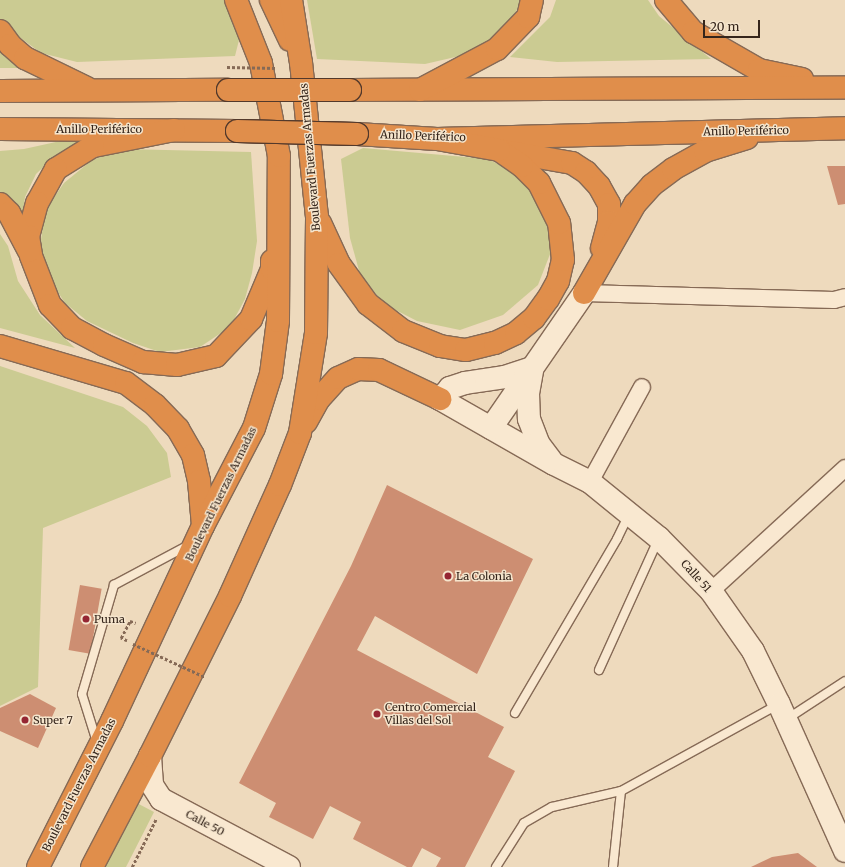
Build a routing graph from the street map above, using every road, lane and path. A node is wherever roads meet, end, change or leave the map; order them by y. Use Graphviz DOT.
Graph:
graph roads {
  1 [pos="236,0"];
  2 [pos="271,0"];
  3 [pos="291,0"];
  4 [pos="532,0"];
  5 [pos="666,0"];
  6 [pos="0,31"];
  7 [pos="301,63"];
  8 [pos="844,87"];
  9 [pos="0,91"];
  10 [pos="94,91"];
  11 [pos="417,91"];
  12 [pos="845,128"];
  13 [pos="0,129"];
  14 [pos="174,130"];
  15 [pos="773,130"];
  16 [pos="437,139"];
  17 [pos="499,150"];
  18 [pos="0,204"];
  19 [pos="278,216"];
  20 [pos="317,217"];
  21 [pos="31,256"];
  22 [pos="584,293"];
  23 [pos="845,297"];
  24 [pos="0,346"];
  25 [pos="532,368"];
  26 [pos="642,387"];
  27 [pos="440,399"];
  28 [pos="491,428"];
  29 [pos="300,434"];
  30 [pos="554,464"];
  31 [pos="845,468"];
  32 [pos="590,482"];
  33 [pos="630,513"];
  34 [pos="200,534"];
  35 [pos="660,538"];
  36 [pos="710,592"];
  37 [pos="130,621"];
  38 [pos="121,638"];
  39 [pos="133,644"];
  40 [pos="599,670"];
  41 [pos="205,677"];
  42 [pos="845,681"];
  43 [pos="783,712"];
  44 [pos="516,713"];
  45 [pos="99,748"];
  46 [pos="150,756"];
  47 [pos="621,791"];
  48 [pos="165,801"];
  49 [pos="844,846"];
  50 [pos="38,867"];
  51 [pos="92,867"];
  52 [pos="132,867"];
  53 [pos="290,867"];
  54 [pos="496,867"];
  55 [pos="613,867"];
  1 -- 19 [label="highway, Boulevard Fuerzas Armadas"];
  2 -- 7 [label="highway"];
  3 -- 7 [label="highway, Boulevard Fuerzas Armadas"];
  4 -- 11 [label="highway"];
  5 -- 8 [label="highway"];
  6 -- 10 [label="highway"];
  7 -- 20 [label="highway, Boulevard Fuerzas Armadas"];
  8 -- 11 [label="highway"];
  9 -- 10 [label="highway"];
  10 -- 11 [label="highway, bridge"];
  12 -- 15 [label="highway, Anillo Periférico"];
  13 -- 14 [label="highway, Anillo Periférico"];
  14 -- 16 [label="highway, Anillo Periférico, bridge"];
  14 -- 21 [label="highway"];
  15 -- 16 [label="highway, Anillo Periférico"];
  15 -- 22 [label="highway"];
  16 -- 17 [label="highway"];
  17 -- 20 [label="highway"];
  17 -- 22 [label="highway"];
  18 -- 21 [label="highway"];
  19 -- 21 [label="highway"];
  19 -- 34 [label="highway, Boulevard Fuerzas Armadas"];
  20 -- 29 [label="highway, Boulevard Fuerzas Armadas"];
  22 -- 23 [label="street"];
  22 -- 25 [label="street"];
  24 -- 34 [label="highway"];
  25 -- 27 [label="street"];
  25 -- 28 [label="street"];
  25 -- 30 [label="street"];
  26 -- 32 [label="street"];
  27 -- 28 [label="street, Calle 51"];
  27 -- 29 [label="highway"];
  28 -- 30 [label="street, Calle 51"];
  29 -- 46 [label="highway, Boulevard Fuerzas Armadas"];
  30 -- 32 [label="street, Calle 51"];
  31 -- 36 [label="street"];
  32 -- 33 [label="street, Calle 51"];
  33 -- 35 [label="street, Calle 51"];
  33 -- 44 [label="lane"];
  34 -- 45 [label="highway, Boulevard Fuerzas Armadas"];
  34 -- 45 [label="lane"];
  35 -- 36 [label="street, Calle 51"];
  35 -- 40 [label="lane"];
  36 -- 43 [label="street, Calle 51"];
  37 -- 38 [label="path"];
  39 -- 41 [label="path, bridge"];
  42 -- 43 [label="lane"];
  43 -- 47 [label="lane"];
  43 -- 49 [label="street, Calle 51"];
  45 -- 50 [label="highway, Boulevard Fuerzas Armadas"];
  46 -- 48 [label="street, Calle 50"];
  46 -- 51 [label="highway, Boulevard Fuerzas Armadas"];
  47 -- 54 [label="lane"];
  47 -- 55 [label="lane"];
  48 -- 52 [label="path"];
  48 -- 53 [label="street, Calle 50"];
}
